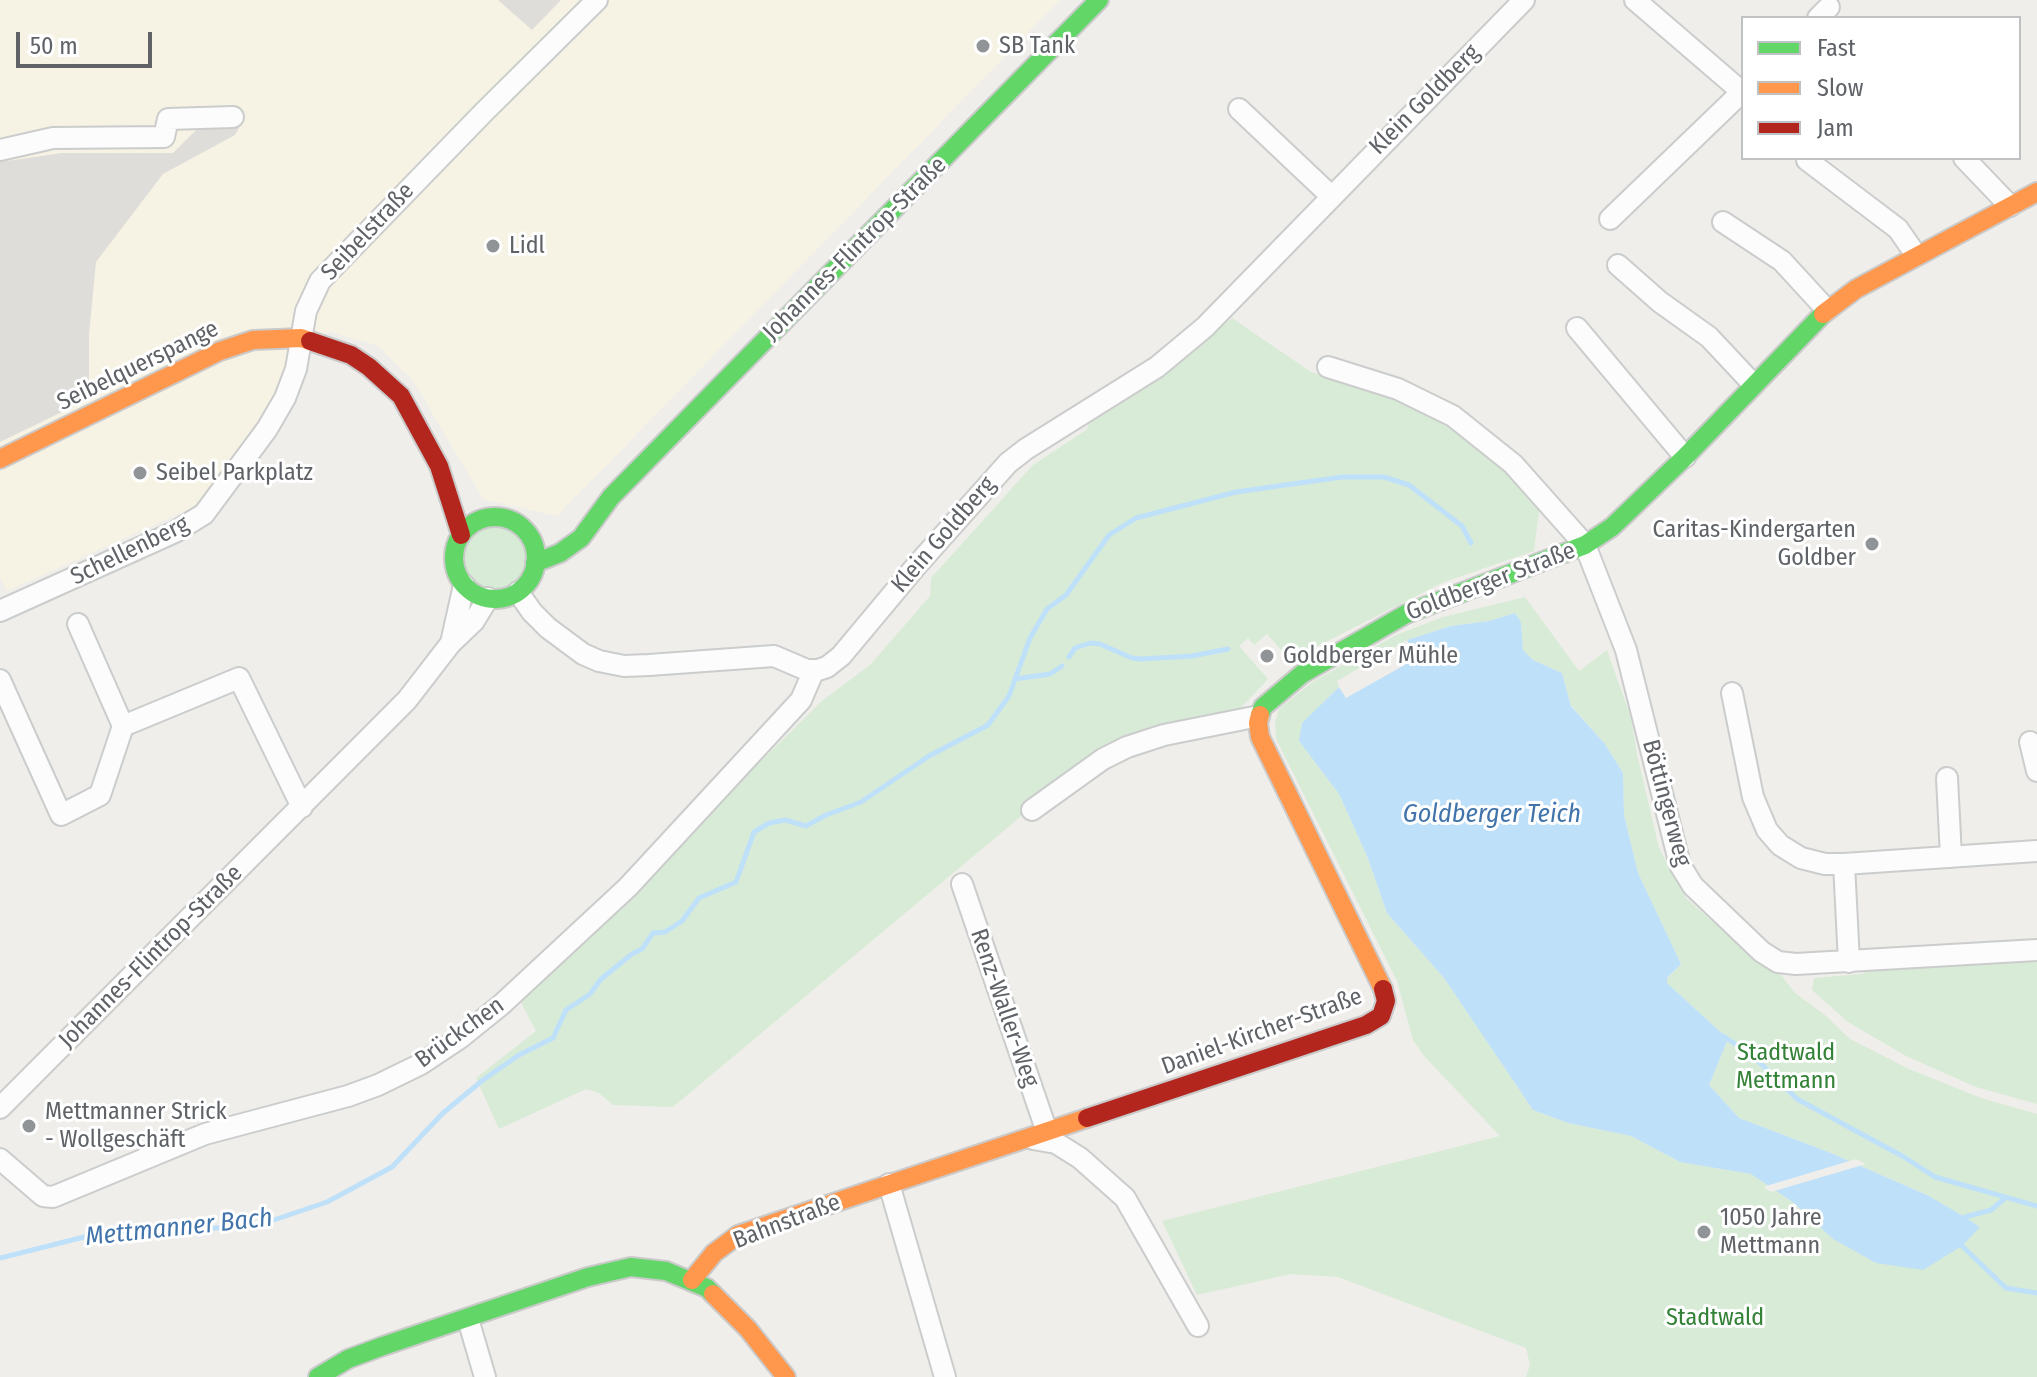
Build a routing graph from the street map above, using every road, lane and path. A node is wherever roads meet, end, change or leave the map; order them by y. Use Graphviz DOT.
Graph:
graph roads {
  1 [pos="597,0"];
  2 [pos="1099,0"];
  3 [pos="1635,0"];
  4 [pos="1520,1"];
  5 [pos="1741,90"];
  6 [pos="1741,92"];
  7 [pos="1239,109"];
  8 [pos="233,117"];
  9 [pos="0,150"];
  10 [pos="1807,160"];
  11 [pos="1966,160"];
  12 [pos="2037,192"];
  13 [pos="1331,196"];
  14 [pos="2010,206"];
  15 [pos="1610,219"];
  16 [pos="1723,222"];
  17 [pos="1916,255"];
  18 [pos="1618,265"];
  19 [pos="1827,310"];
  20 [pos="1577,328"];
  21 [pos="301,338"];
  22 [pos="1328,367"];
  23 [pos="1753,384"];
  24 [pos="1685,457"];
  25 [pos="0,459"];
  26 [pos="439,466"];
  27 [pos="611,497"];
  28 [pos="474,508"];
  29 [pos="461,535"];
  30 [pos="543,535"];
  31 [pos="1585,545"];
  32 [pos="535,563"];
  33 [pos="464,585"];
  34 [pos="518,592"];
  35 [pos="488,598"];
  36 [pos="0,611"];
  37 [pos="78,624"];
  38 [pos="451,643"];
  39 [pos="814,670"];
  40 [pos="0,680"];
  41 [pos="1732,693"];
  42 [pos="1259,716"];
  43 [pos="123,726"];
  44 [pos="2030,742"];
  45 [pos="2037,771"];
  46 [pos="1947,778"];
  47 [pos="302,807"];
  48 [pos="1032,810"];
  49 [pos="2037,851"];
  50 [pos="1951,857"];
  51 [pos="1844,864"];
  52 [pos="962,884"];
  53 [pos="2037,950"];
  54 [pos="1849,962"];
  55 [pos="0,1108"];
  56 [pos="1038,1135"];
  57 [pos="0,1159"];
  58 [pos="889,1184"];
  59 [pos="692,1280"];
  60 [pos="468,1319"];
  61 [pos="1198,1326"];
  62 [pos="318,1377"];
  63 [pos="485,1377"];
  64 [pos="786,1377"];
  65 [pos="945,1377"];
  1 -- 21 [label="street, Seibelstraße"];
  2 -- 27 [label="street, Johannes-Flintrop-Straße"];
  3 -- 5 [label="street"];
  4 -- 13 [label="street, Klein Goldberg"];
  6 -- 15 [label="street"];
  7 -- 13 [label="street"];
  8 -- 9 [label="street"];
  10 -- 17 [label="street"];
  11 -- 14 [label="street"];
  12 -- 14 [label="street, Goldberger Straße"];
  13 -- 39 [label="street, Klein Goldberg"];
  14 -- 17 [label="street, Goldberger Straße"];
  16 -- 19 [label="street"];
  17 -- 19 [label="street, Goldberger Straße"];
  18 -- 23 [label="street"];
  19 -- 23 [label="street, Goldberger Straße"];
  20 -- 24 [label="street"];
  21 -- 25 [label="street, Seibelquerspange"];
  21 -- 26 [label="street"];
  21 -- 36 [label="street, Schellenberg"];
  22 -- 31 [label="street"];
  23 -- 24 [label="street, Goldberger Straße"];
  24 -- 31 [label="street, Goldberger Straße"];
  26 -- 28 [label="street"];
  26 -- 29 [label="street"];
  27 -- 30 [label="street, Johannes-Flintrop-Straße"];
  27 -- 32 [label="street, Johannes-Flintrop-Straße"];
  28 -- 29 [label="street"];
  28 -- 30 [label="street"];
  29 -- 33 [label="street, Johannes-Flintrop-Straße"];
  30 -- 32 [label="street"];
  31 -- 42 [label="street, Goldberger Straße"];
  31 -- 54 [label="street, Böttingerweg"];
  32 -- 34 [label="street"];
  33 -- 35 [label="street"];
  33 -- 38 [label="street, Johannes-Flintrop-Straße"];
  34 -- 35 [label="street"];
  34 -- 39 [label="street"];
  35 -- 38 [label="street, Johannes-Flintrop-Straße"];
  37 -- 43 [label="street, Schellenberg"];
  38 -- 47 [label="street, Johannes-Flintrop-Straße"];
  39 -- 57 [label="street, Brückchen"];
  40 -- 43 [label="street"];
  41 -- 51 [label="street"];
  42 -- 48 [label="street"];
  42 -- 56 [label="street, Daniel-Kircher-Straße"];
  43 -- 47 [label="street"];
  44 -- 45 [label="street"];
  46 -- 50 [label="street"];
  47 -- 55 [label="street, Johannes-Flintrop-Straße"];
  49 -- 50 [label="street"];
  50 -- 51 [label="street"];
  51 -- 54 [label="street"];
  52 -- 56 [label="street, Renz-Waller-Weg"];
  53 -- 54 [label="street, Böttingerweg"];
  56 -- 58 [label="street, Bahnstraße"];
  56 -- 61 [label="street"];
  58 -- 59 [label="street, Bahnstraße"];
  58 -- 65 [label="street"];
  59 -- 60 [label="street"];
  59 -- 64 [label="street"];
  60 -- 62 [label="street"];
  60 -- 63 [label="street"];
}
